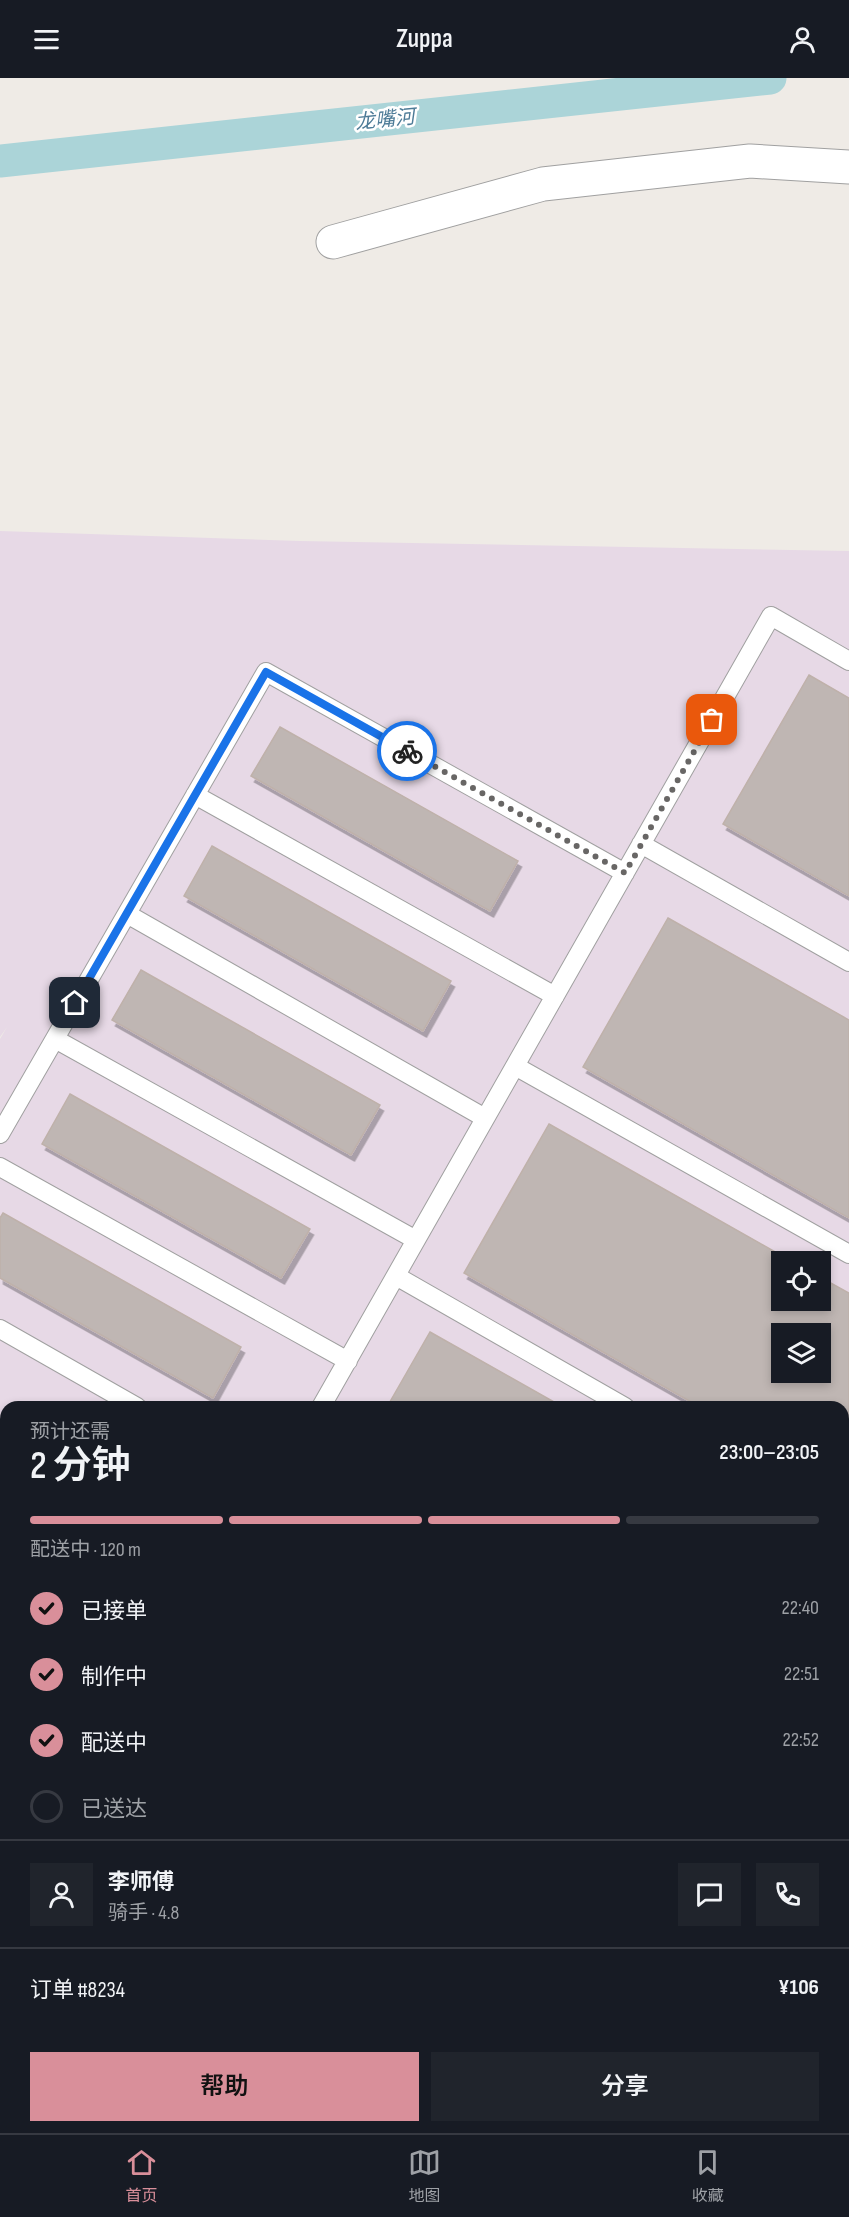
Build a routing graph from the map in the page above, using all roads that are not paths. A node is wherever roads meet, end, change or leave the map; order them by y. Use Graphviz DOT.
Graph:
graph roads {
  1 [pos="849,167"];
  2 [pos="333,242"];
  3 [pos="849,661"];
  4 [pos="195,795"];
  5 [pos="641,844"];
  6 [pos="625,873"];
  7 [pos="127,914"];
  8 [pos="849,962"];
  9 [pos="555,996"];
  10 [pos="55,1039"];
  11 [pos="515,1066"];
  12 [pos="485,1118"];
  13 [pos="0,1134"];
  14 [pos="0,1167"];
  15 [pos="416,1240"];
  16 [pos="849,1254"];
  17 [pos="396,1276"];
  18 [pos="0,1329"];
  19 [pos="348,1361"];
  20 [pos="126,1401"];
  21 [pos="325,1401"];
  22 [pos="615,1401"];
  1 -- 2 [label="street"];
  3 -- 5 [label="lane"];
  4 -- 6 [label="lane"];
  4 -- 7 [label="lane"];
  4 -- 9 [label="lane"];
  5 -- 6 [label="lane"];
  5 -- 8 [label="lane"];
  6 -- 9 [label="lane"];
  7 -- 10 [label="lane"];
  7 -- 12 [label="lane"];
  9 -- 11 [label="lane"];
  10 -- 13 [label="lane"];
  10 -- 15 [label="lane"];
  11 -- 12 [label="lane"];
  11 -- 16 [label="lane"];
  12 -- 15 [label="lane"];
  14 -- 19 [label="lane"];
  15 -- 17 [label="lane"];
  17 -- 19 [label="lane"];
  17 -- 22 [label="lane"];
  18 -- 20 [label="lane"];
  19 -- 21 [label="lane"];
}
